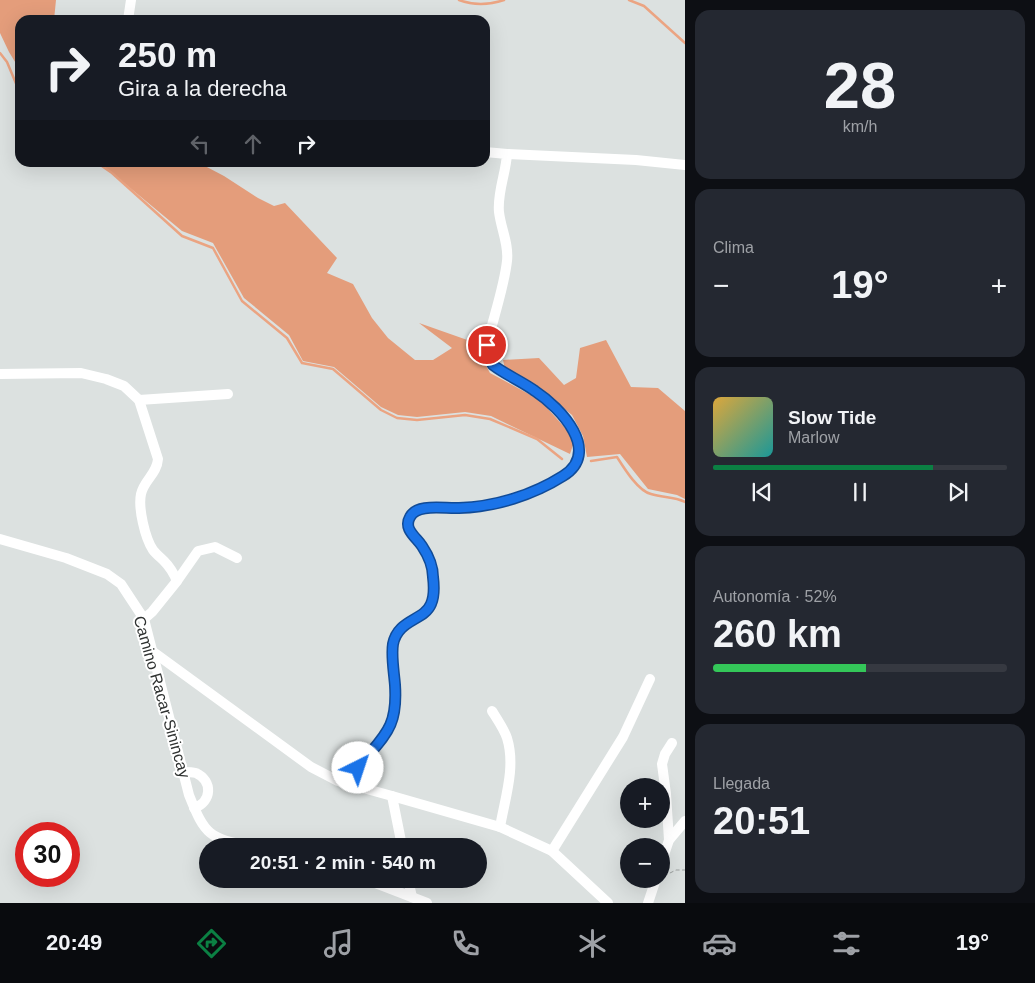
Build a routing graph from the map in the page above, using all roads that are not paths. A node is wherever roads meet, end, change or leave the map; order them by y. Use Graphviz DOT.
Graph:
graph roads {
  1 [pos="131,0"];
  2 [pos="129,15"];
  3 [pos="490,152"];
  4 [pos="507,154"];
  5 [pos="685,165"];
  6 [pos="0,374"];
  7 [pos="228,394"];
  8 [pos="139,400"];
  9 [pos="0,539"];
  10 [pos="237,558"];
  11 [pos="177,581"];
  12 [pos="144,620"];
  13 [pos="152,651"];
  14 [pos="650,679"];
  15 [pos="492,711"];
  16 [pos="672,743"];
  17 [pos="183,772"];
  18 [pos="350,784"];
  19 [pos="392,796"];
  20 [pos="194,808"];
  21 [pos="685,821"];
  22 [pos="500,827"];
  23 [pos="220,838"];
  24 [pos="400,838"];
  25 [pos="669,838"];
  26 [pos="670,839"];
  27 [pos="552,851"];
  28 [pos="387,888"];
  29 [pos="412,888"];
  30 [pos="653,888"];
  31 [pos="419,901"];
  32 [pos="608,903"];
  33 [pos="648,903"];
  1 -- 2 [label="street"];
  3 -- 4 [label="street"];
  4 -- 5 [label="street"];
  4 -- 18 [label="street"];
  6 -- 8 [label="street"];
  7 -- 8 [label="street"];
  8 -- 11 [label="street"];
  9 -- 12 [label="street, Camino Racar-Sinincay"];
  10 -- 11 [label="street"];
  11 -- 12 [label="street"];
  12 -- 13 [label="street, Camino Racar-Sinincay"];
  13 -- 17 [label="street, Camino Racar-Sinincay"];
  13 -- 18 [label="street"];
  14 -- 27 [label="street"];
  15 -- 22 [label="street"];
  16 -- 25 [label="street"];
  17 -- 20 [label="street, Camino Racar-Sinincay"];
  17 -- 20 [label="street"];
  18 -- 19 [label="street"];
  19 -- 22 [label="street"];
  19 -- 24 [label="street"];
  20 -- 23 [label="street, Camino Racar-Sinincay"];
  21 -- 26 [label="street"];
  22 -- 27 [label="street"];
  27 -- 32 [label="street"];
  28 -- 31 [label="street"];
  29 -- 31 [label="street"];
  30 -- 33 [label="street"];
}
